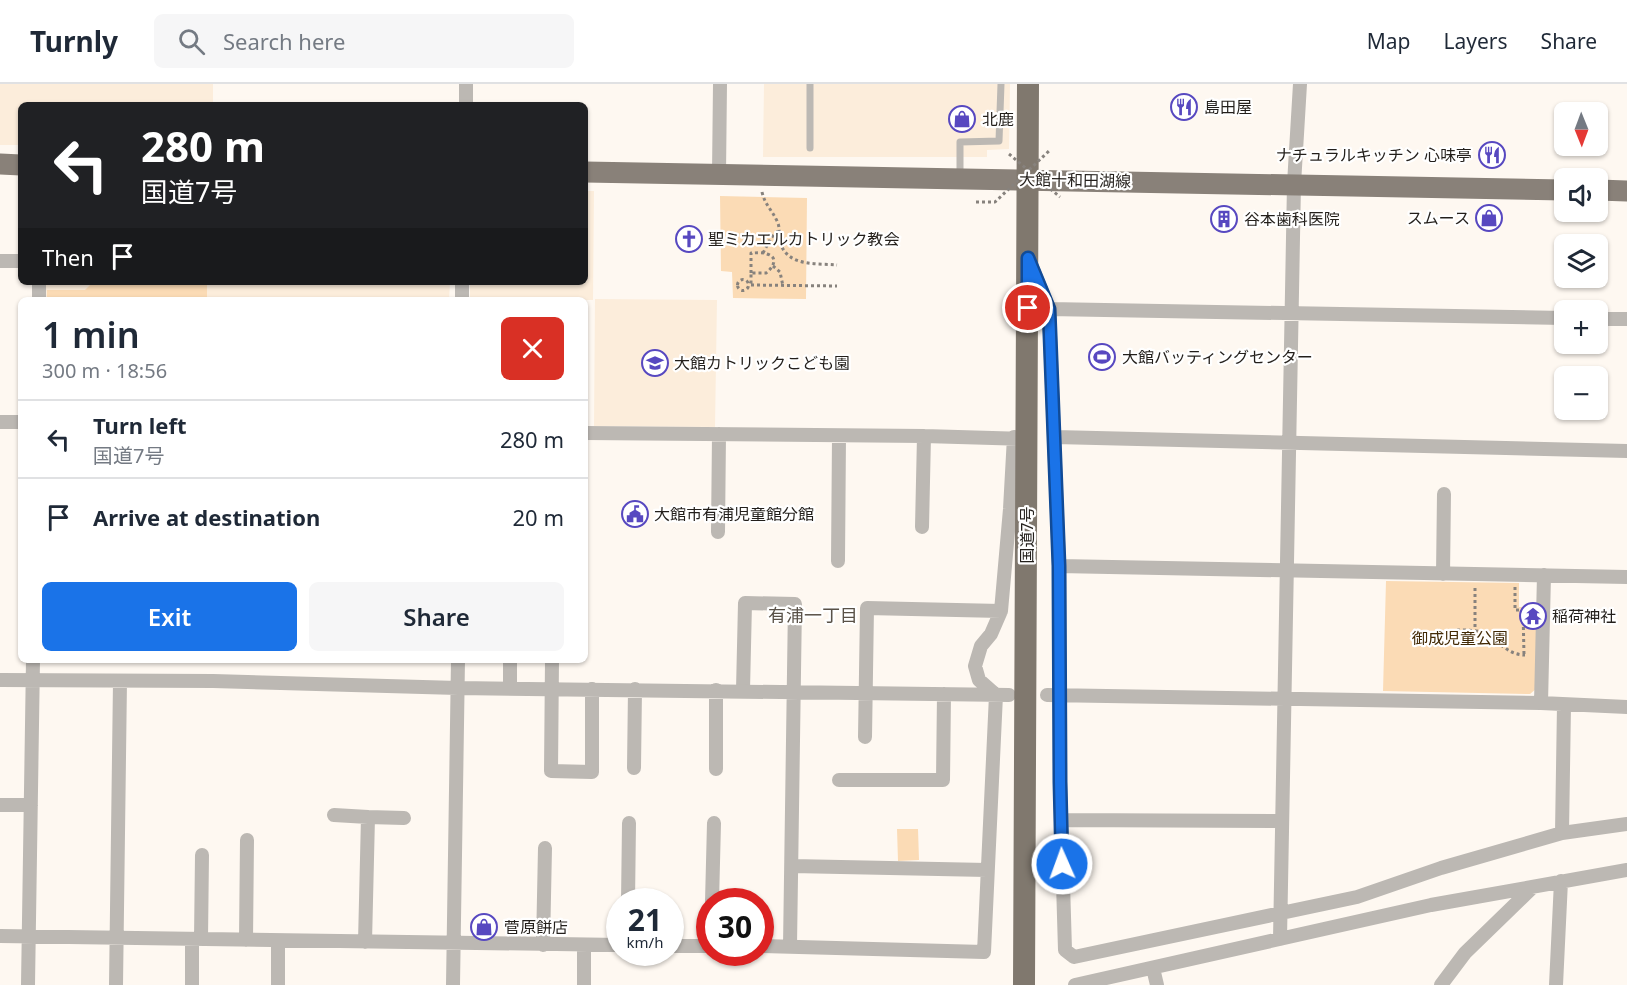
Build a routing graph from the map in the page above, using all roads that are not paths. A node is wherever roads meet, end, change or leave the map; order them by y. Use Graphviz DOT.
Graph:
graph roads {
  1 [pos="466,84"];
  2 [pos="720,84"];
  3 [pos="810,84"];
  4 [pos="1000,84"];
  5 [pos="1028,84"];
  6 [pos="1300,84"];
  7 [pos="466,102"];
  8 [pos="810,148"];
  9 [pos="0,164"];
  10 [pos="18,165"];
  11 [pos="588,172"];
  12 [pos="719,174"];
  13 [pos="1028,175"];
  14 [pos="960,178"];
  15 [pos="1294,184"];
  16 [pos="1554,190"];
  17 [pos="1608,190"];
  18 [pos="1627,191"];
  19 [pos="1028,258"];
  20 [pos="0,261"];
  21 [pos="18,261"];
  22 [pos="1049,309"];
  23 [pos="1292,314"];
  24 [pos="1554,318"];
  25 [pos="1608,319"];
  26 [pos="1627,319"];
  27 [pos="0,422"];
  28 [pos="18,422"];
  29 [pos="588,433"];
  30 [pos="718,435"];
  31 [pos="839,436"];
  32 [pos="924,436"];
  33 [pos="1055,437"];
  34 [pos="1021,438"];
  35 [pos="1289,441"];
  36 [pos="1627,451"];
  37 [pos="1444,494"];
  38 [pos="922,527"];
  39 [pos="718,532"];
  40 [pos="838,561"];
  41 [pos="1059,566"];
  42 [pos="1287,572"];
  43 [pos="1443,574"];
  44 [pos="1544,575"];
  45 [pos="1627,577"];
  46 [pos="1001,611"];
  47 [pos="33,663"];
  48 [pos="458,663"];
  49 [pos="510,663"];
  50 [pos="552,663"];
  51 [pos="0,680"];
  52 [pos="33,680"];
  53 [pos="120,681"];
  54 [pos="458,688"];
  55 [pos="510,688"];
  56 [pos="551,688"];
  57 [pos="592,689"];
  58 [pos="634,689"];
  59 [pos="716,690"];
  60 [pos="743,690"];
  61 [pos="795,692"];
  62 [pos="865,692"];
  63 [pos="944,694"];
  64 [pos="1002,695"];
  65 [pos="1053,695"];
  66 [pos="1284,699"];
  67 [pos="1541,703"];
  68 [pos="1564,705"];
  69 [pos="1627,707"];
  70 [pos="865,737"];
  71 [pos="634,768"];
  72 [pos="716,769"];
  73 [pos="840,780"];
  74 [pos="0,805"];
  75 [pos="31,805"];
  76 [pos="334,815"];
  77 [pos="368,817"];
  78 [pos="404,818"];
  79 [pos="1061,820"];
  80 [pos="1282,821"];
  81 [pos="629,823"];
  82 [pos="714,824"];
  83 [pos="1627,824"];
  84 [pos="1562,833"];
  85 [pos="247,840"];
  86 [pos="544,848"];
  87 [pos="202,855"];
  88 [pos="792,866"];
  89 [pos="987,870"];
  90 [pos="1627,870"];
  91 [pos="1561,881"];
  92 [pos="1533,886"];
  93 [pos="628,888"];
  94 [pos="712,888"];
  95 [pos="1280,913"];
  96 [pos="0,936"];
  97 [pos="29,936"];
  98 [pos="117,938"];
  99 [pos="197,939"];
  100 [pos="1280,939"];
  101 [pos="246,940"];
  102 [pos="278,941"];
  103 [pos="365,942"];
  104 [pos="454,944"];
  105 [pos="543,945"];
  106 [pos="584,945"];
  107 [pos="606,945"];
  108 [pos="774,946"];
  109 [pos="790,946"];
  110 [pos="1153,968"];
  111 [pos="1024,978"];
  112 [pos="28,985"];
  113 [pos="116,985"];
  114 [pos="192,985"];
  115 [pos="278,985"];
  116 [pos="453,985"];
  117 [pos="584,985"];
  118 [pos="1075,985"];
  119 [pos="1157,985"];
  120 [pos="1441,985"];
  121 [pos="1556,985"];
  1 -- 7 [label="street"];
  2 -- 12 [label="street"];
  3 -- 8 [label="lane"];
  4 -- 14 [label="lane"];
  5 -- 13 [label="highway, 国道7号"];
  6 -- 15 [label="street"];
  9 -- 10 [label="main road"];
  11 -- 12 [label="main road, 大館十和田湖線"];
  12 -- 14 [label="main road, 大館十和田湖線"];
  13 -- 14 [label="main road, 大館十和田湖線"];
  13 -- 15 [label="main road, 大館十和田湖線"];
  13 -- 19 [label="highway, 国道7号"];
  15 -- 16 [label="main road, 大館十和田湖線"];
  15 -- 23 [label="street"];
  17 -- 18 [label="main road"];
  19 -- 22 [label="street"];
  19 -- 34 [label="highway, 国道7号"];
  20 -- 21 [label="street"];
  22 -- 23 [label="street"];
  22 -- 33 [label="street"];
  23 -- 24 [label="street"];
  23 -- 35 [label="street"];
  25 -- 26 [label="street"];
  27 -- 28 [label="street"];
  29 -- 30 [label="street"];
  30 -- 31 [label="street"];
  30 -- 39 [label="street"];
  31 -- 32 [label="street"];
  31 -- 40 [label="street"];
  32 -- 34 [label="street"];
  32 -- 38 [label="street"];
  33 -- 35 [label="street"];
  33 -- 41 [label="street"];
  34 -- 46 [label="street"];
  34 -- 111 [label="highway, 国道7号"];
  35 -- 36 [label="street"];
  35 -- 42 [label="street"];
  37 -- 43 [label="street"];
  41 -- 42 [label="street"];
  41 -- 65 [label="street"];
  42 -- 43 [label="street"];
  42 -- 66 [label="street"];
  43 -- 44 [label="street"];
  44 -- 45 [label="street"];
  44 -- 67 [label="street"];
  46 -- 62 [label="street"];
  46 -- 64 [label="street"];
  47 -- 52 [label="street"];
  48 -- 54 [label="street"];
  49 -- 55 [label="street"];
  50 -- 56 [label="street"];
  51 -- 52 [label="street"];
  52 -- 53 [label="street"];
  52 -- 75 [label="street"];
  53 -- 54 [label="street"];
  53 -- 98 [label="street"];
  54 -- 55 [label="street"];
  54 -- 104 [label="street"];
  55 -- 56 [label="street"];
  56 -- 57 [label="street"];
  56 -- 57 [label="street"];
  57 -- 58 [label="street"];
  58 -- 59 [label="street"];
  58 -- 71 [label="street"];
  59 -- 60 [label="street"];
  59 -- 72 [label="street"];
  60 -- 61 [label="street"];
  60 -- 61 [label="street"];
  61 -- 62 [label="street"];
  61 -- 88 [label="street"];
  62 -- 63 [label="street"];
  62 -- 70 [label="street"];
  63 -- 64 [label="street"];
  63 -- 73 [label="street"];
  64 -- 89 [label="street"];
  65 -- 66 [label="street"];
  65 -- 79 [label="street"];
  66 -- 67 [label="street"];
  66 -- 80 [label="street"];
  67 -- 68 [label="street"];
  68 -- 69 [label="street"];
  68 -- 84 [label="street"];
  74 -- 75 [label="street"];
  75 -- 97 [label="street"];
  76 -- 77 [label="street"];
  77 -- 78 [label="street"];
  77 -- 103 [label="street"];
  79 -- 80 [label="street"];
  79 -- 95 [label="street"];
  80 -- 95 [label="street"];
  81 -- 93 [label="street"];
  82 -- 94 [label="street"];
  83 -- 84 [label="street"];
  84 -- 95 [label="street"];
  85 -- 101 [label="street"];
  86 -- 105 [label="street"];
  87 -- 99 [label="street"];
  88 -- 89 [label="street"];
  88 -- 109 [label="street"];
  89 -- 109 [label="street"];
  90 -- 91 [label="street"];
  91 -- 92 [label="street"];
  91 -- 121 [label="street"];
  92 -- 100 [label="street"];
  92 -- 120 [label="street"];
  95 -- 100 [label="street"];
  96 -- 97 [label="street"];
  97 -- 98 [label="street"];
  97 -- 112 [label="street"];
  98 -- 99 [label="street"];
  98 -- 113 [label="street"];
  99 -- 101 [label="street"];
  99 -- 114 [label="street"];
  100 -- 110 [label="street"];
  101 -- 102 [label="street"];
  102 -- 103 [label="street"];
  102 -- 115 [label="street"];
  103 -- 104 [label="street"];
  104 -- 105 [label="street"];
  104 -- 116 [label="street"];
  105 -- 106 [label="street"];
  106 -- 107 [label="street"];
  106 -- 117 [label="street"];
  108 -- 109 [label="street"];
  110 -- 118 [label="street"];
  110 -- 119 [label="street"];
}
